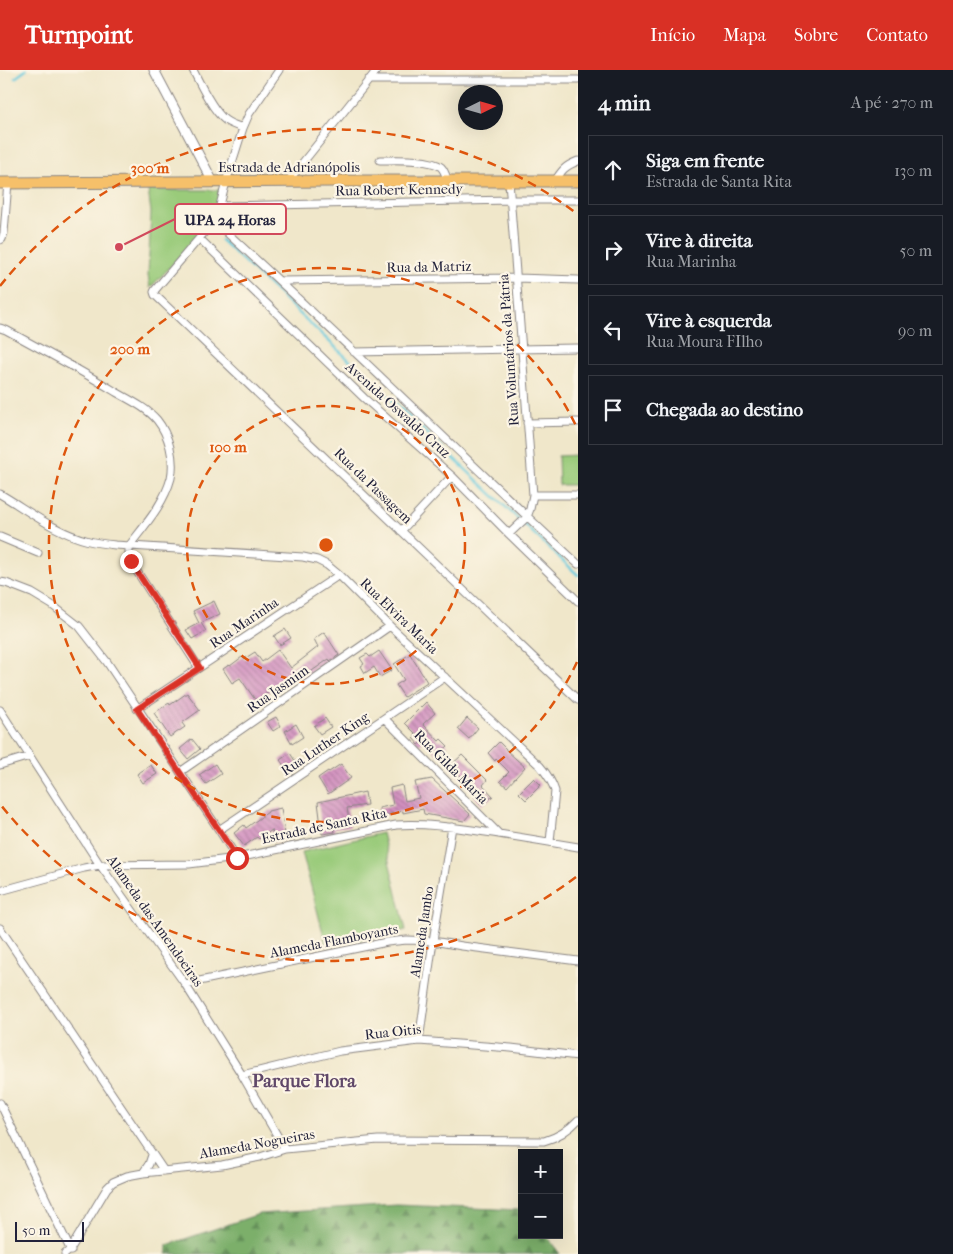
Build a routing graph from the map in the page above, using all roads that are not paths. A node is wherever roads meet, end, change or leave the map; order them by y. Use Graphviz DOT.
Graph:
graph roads {
  1 [pos="154,70"];
  2 [pos="193,70"];
  3 [pos="279,70"];
  4 [pos="377,70"];
  5 [pos="368,80"];
  6 [pos="578,80"];
  7 [pos="243,128"];
  8 [pos="380,160"];
  9 [pos="578,161"];
  10 [pos="510,181"];
  11 [pos="578,181"];
  12 [pos="4,182"];
  13 [pos="213,182"];
  14 [pos="226,182"];
  15 [pos="288,182"];
  16 [pos="448,182"];
  17 [pos="554,182"];
  18 [pos="510,200"];
  19 [pos="578,200"];
  20 [pos="220,206"];
  21 [pos="212,224"];
  22 [pos="202,236"];
  23 [pos="0,240"];
  24 [pos="517,278"];
  25 [pos="578,280"];
  26 [pos="281,282"];
  27 [pos="0,328"];
  28 [pos="522,348"];
  29 [pos="578,348"];
  30 [pos="354,352"];
  31 [pos="578,422"];
  32 [pos="527,423"];
  33 [pos="452,476"];
  34 [pos="0,494"];
  35 [pos="533,495"];
  36 [pos="578,495"];
  37 [pos="526,519"];
  38 [pos="401,530"];
  39 [pos="509,534"];
  40 [pos="0,537"];
  41 [pos="129,546"];
  42 [pos="38,553"];
  43 [pos="578,564"];
  44 [pos="339,575"];
  45 [pos="0,582"];
  46 [pos="578,601"];
  47 [pos="390,626"];
  48 [pos="200,668"];
  49 [pos="445,678"];
  50 [pos="578,700"];
  51 [pos="137,709"];
  52 [pos="0,710"];
  53 [pos="385,719"];
  54 [pos="30,756"];
  55 [pos="0,765"];
  56 [pos="180,772"];
  57 [pos="452,827"];
  58 [pos="219,830"];
  59 [pos="499,834"];
  60 [pos="550,842"];
  61 [pos="578,847"];
  62 [pos="237,858"];
  63 [pos="100,865"];
  64 [pos="0,891"];
  65 [pos="0,928"];
  66 [pos="433,941"];
  67 [pos="578,961"];
  68 [pos="185,984"];
  69 [pos="419,1041"];
  70 [pos="578,1056"];
  71 [pos="242,1075"];
  72 [pos="0,1104"];
  73 [pos="578,1120"];
  74 [pos="285,1149"];
  75 [pos="152,1155"];
  76 [pos="164,1171"];
  77 [pos="143,1173"];
  78 [pos="69,1252"];
  1 -- 13 [label="street"];
  2 -- 7 [label="street"];
  3 -- 7 [label="street"];
  4 -- 5 [label="street"];
  5 -- 6 [label="street"];
  5 -- 15 [label="street"];
  7 -- 14 [label="street"];
  8 -- 16 [label="street"];
  9 -- 17 [label="street"];
  10 -- 16 [label="main road, Estrada de Adrianópolis"];
  10 -- 17 [label="main road, Estrada de Adrianópolis"];
  10 -- 18 [label="street, Rua Voluntários da Pátria"];
  11 -- 17 [label="main road, Estrada de Adrianópolis"];
  12 -- 13 [label="main road, Estrada de Adrianópolis"];
  12 -- 23 [label="street"];
  13 -- 14 [label="main road, Estrada de Adrianópolis"];
  14 -- 15 [label="main road, Estrada de Adrianópolis"];
  14 -- 20 [label="street"];
  15 -- 16 [label="main road, Estrada de Adrianópolis"];
  18 -- 19 [label="street, Rua Robert Kennedy"];
  18 -- 20 [label="street, Rua Robert Kennedy"];
  18 -- 24 [label="street, Rua Voluntários da Pátria"];
  20 -- 21 [label="street"];
  21 -- 22 [label="street"];
  21 -- 26 [label="street, Avenida Oswaldo Cruz"];
  22 -- 33 [label="street, Avenida Oswaldo Cruz"];
  22 -- 38 [label="street, Rua da Passagem"];
  24 -- 25 [label="street, Rua da Matriz"];
  24 -- 26 [label="street, Rua da Matriz"];
  24 -- 28 [label="street, Rua Voluntários da Pátria"];
  26 -- 30 [label="street, Avenida Oswaldo Cruz"];
  27 -- 41 [label="street"];
  28 -- 29 [label="street"];
  28 -- 30 [label="street"];
  28 -- 32 [label="street, Rua Voluntários da Pátria"];
  30 -- 37 [label="street, Avenida Oswaldo Cruz"];
  31 -- 32 [label="street"];
  32 -- 35 [label="street, Rua Voluntários da Pátria"];
  33 -- 38 [label="street"];
  33 -- 39 [label="street, Avenida Oswaldo Cruz"];
  34 -- 41 [label="street, Rua Elvira Maria"];
  35 -- 36 [label="street"];
  35 -- 37 [label="street, Rua Voluntários da Pátria"];
  37 -- 39 [label="street"];
  37 -- 43 [label="street, Avenida Oswaldo Cruz"];
  38 -- 50 [label="street, Rua da Passagem"];
  39 -- 46 [label="street, Avenida Oswaldo Cruz"];
  40 -- 42 [label="street"];
  41 -- 44 [label="street, Rua Elvira Maria"];
  41 -- 48 [label="street"];
  44 -- 47 [label="street, Rua Elvira Maria"];
  44 -- 48 [label="street, Rua Marinha"];
  45 -- 51 [label="street"];
  47 -- 49 [label="street, Rua Elvira Maria"];
  47 -- 56 [label="street, Rua Jasmim"];
  48 -- 51 [label="street, Rua Marinha"];
  49 -- 53 [label="street, Rua Luther King"];
  49 -- 60 [label="street, Rua Elvira Maria"];
  51 -- 56 [label="street"];
  52 -- 54 [label="street, Alameda das Amendoeiras"];
  53 -- 58 [label="street, Rua Luther King"];
  53 -- 59 [label="street, Rua Gilda Maria"];
  54 -- 55 [label="street"];
  54 -- 63 [label="street, Alameda das Amendoeiras"];
  56 -- 58 [label="street"];
  57 -- 59 [label="street, Estrada de Santa Rita"];
  57 -- 62 [label="street, Estrada de Santa Rita"];
  57 -- 66 [label="street, Alameda Jambo"];
  58 -- 62 [label="street"];
  59 -- 60 [label="street, Estrada de Santa Rita"];
  60 -- 61 [label="street, Estrada de Santa Rita"];
  62 -- 63 [label="street, Estrada de Santa Rita"];
  63 -- 64 [label="street, Estrada de Santa Rita"];
  63 -- 68 [label="street, Alameda das Amendoeiras"];
  65 -- 75 [label="street"];
  66 -- 67 [label="street, Alameda Flamboyants"];
  66 -- 68 [label="street, Alameda Flamboyants"];
  66 -- 69 [label="street, Alameda Jambo"];
  68 -- 71 [label="street, Alameda das Amendoeiras"];
  69 -- 70 [label="street, Rua Oitis"];
  69 -- 71 [label="street, Rua Oitis"];
  71 -- 74 [label="street, Alameda das Amendoeiras"];
  72 -- 78 [label="street"];
  73 -- 74 [label="street, Alameda Nogueiras"];
  74 -- 76 [label="street, Alameda Nogueiras"];
  75 -- 76 [label="street"];
  75 -- 77 [label="street"];
  76 -- 77 [label="street, Alameda Nogueiras"];
  77 -- 78 [label="street, Alameda Nogueiras"];
}
